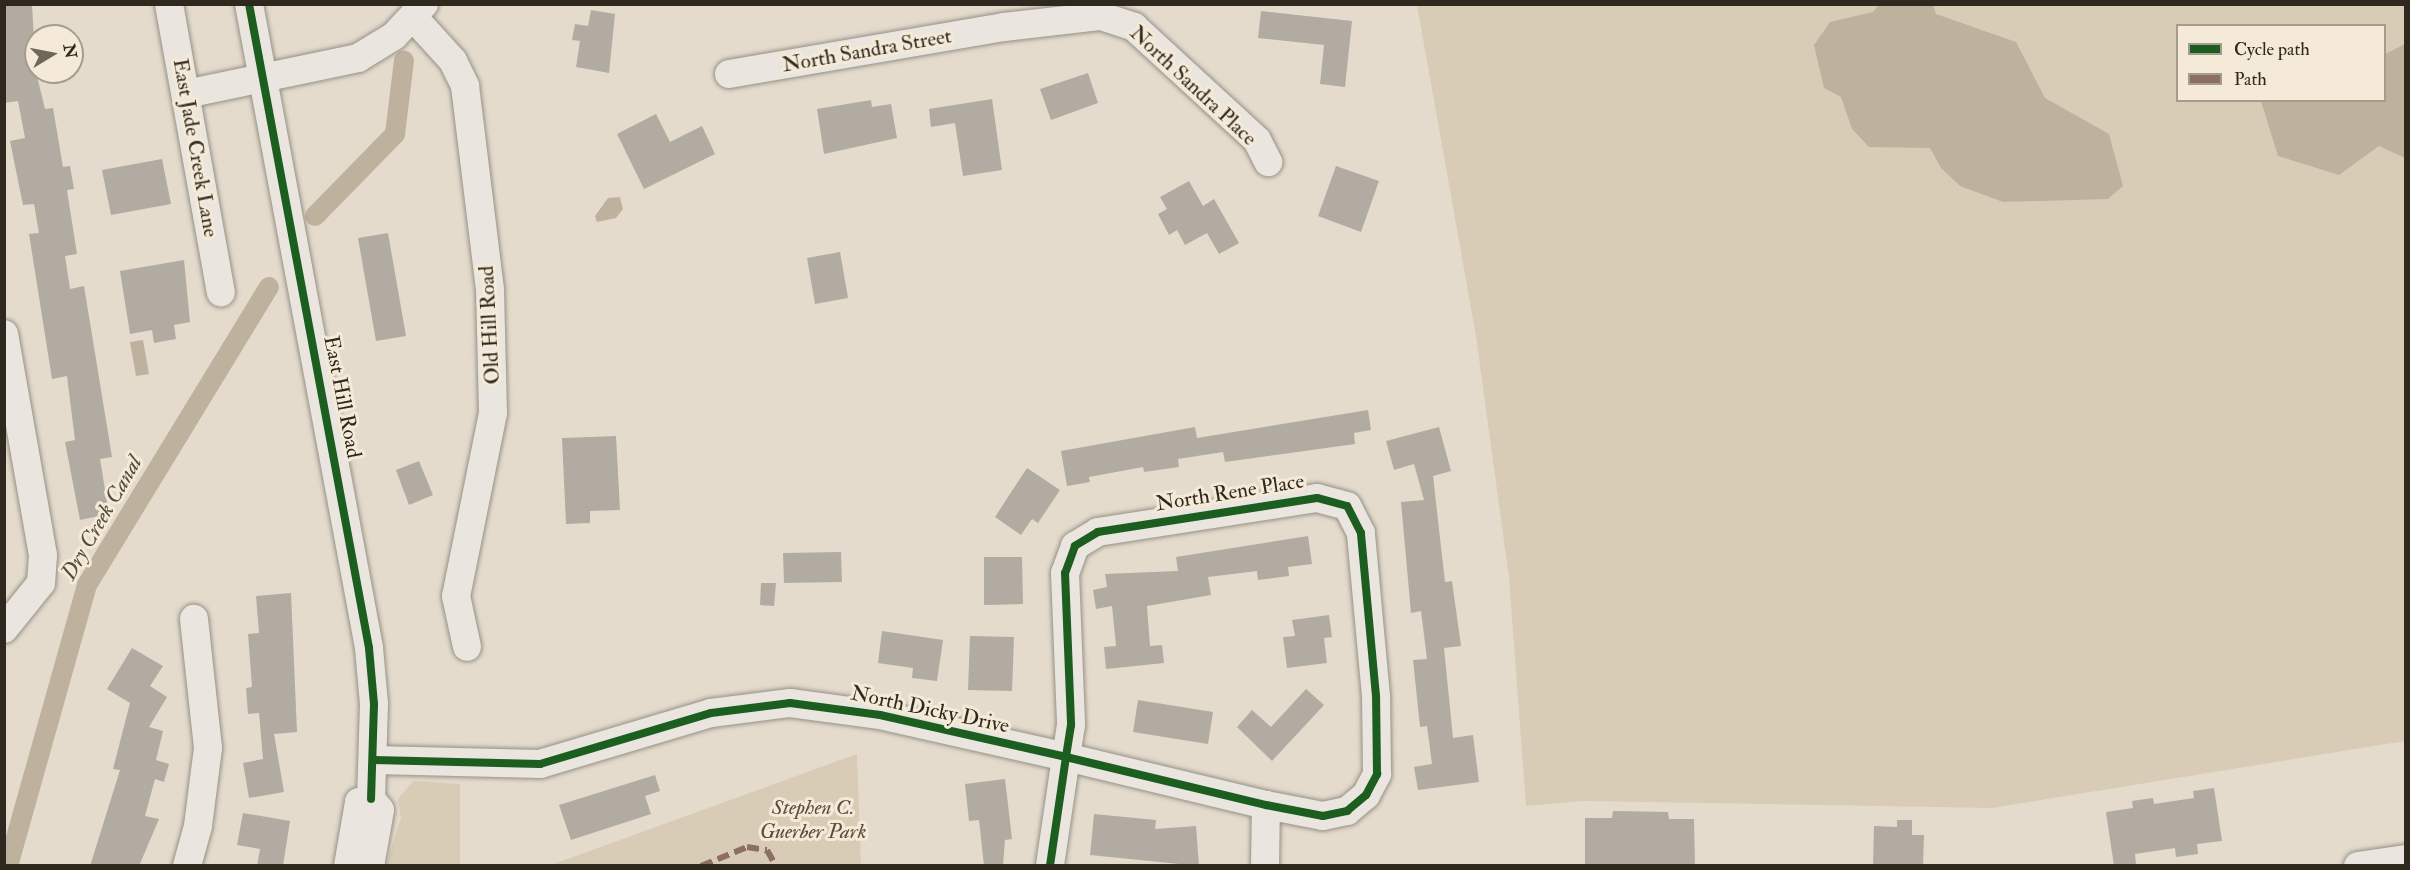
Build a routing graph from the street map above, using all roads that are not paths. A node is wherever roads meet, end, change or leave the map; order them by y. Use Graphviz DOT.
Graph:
graph roads {
  1 [pos="169,4"];
  2 [pos="249,4"];
  3 [pos="419,11"];
  4 [pos="1003,16"];
  5 [pos="729,74"];
  6 [pos="264,79"];
  7 [pos="186,94"];
  8 [pos="1268,162"];
  9 [pos="221,292"];
  10 [pos="4,334"];
  11 [pos="15,447"];
  12 [pos="194,619"];
  13 [pos="4,629"];
  14 [pos="467,647"];
  15 [pos="1066,757"];
  16 [pos="374,760"];
  17 [pos="371,799"];
  18 [pos="1266,805"];
  19 [pos="2406,859"];
  20 [pos="187,866"];
  21 [pos="348,866"];
  22 [pos="370,866"];
  23 [pos="1050,866"];
  24 [pos="1265,866"];
  25 [pos="2358,866"];
  1 -- 7 [label="street, East Jade Creek Lane"];
  2 -- 6 [label="street, East Hill Road"];
  3 -- 6 [label="street"];
  3 -- 14 [label="street, Old Hill Road"];
  4 -- 5 [label="street, North Sandra Street"];
  4 -- 8 [label="street, North Sandra Place"];
  6 -- 7 [label="street"];
  6 -- 16 [label="street, East Hill Road"];
  7 -- 9 [label="street, East Jade Creek Lane"];
  10 -- 11 [label="street"];
  11 -- 13 [label="street"];
  12 -- 20 [label="street"];
  15 -- 16 [label="street, North Dicky Drive"];
  15 -- 18 [label="street, North Dicky Drive"];
  15 -- 18 [label="street, North Rene Place"];
  15 -- 23 [label="street, North Rene Place"];
  16 -- 17 [label="street, East Hill Road"];
  17 -- 21 [label="street"];
  17 -- 22 [label="street, East Hill Road"];
  18 -- 24 [label="street"];
  19 -- 25 [label="street"];
}
